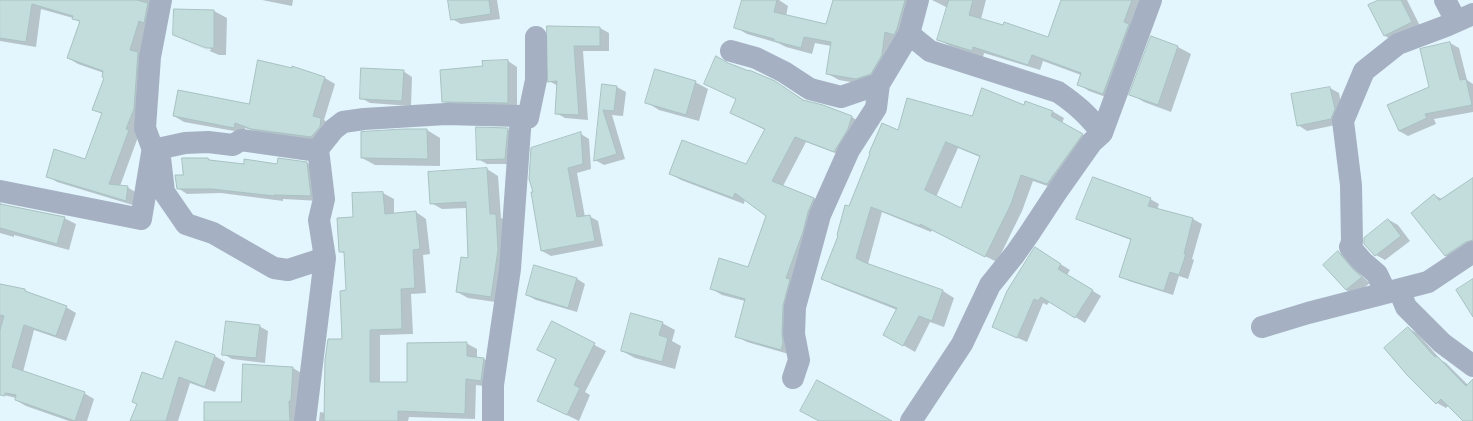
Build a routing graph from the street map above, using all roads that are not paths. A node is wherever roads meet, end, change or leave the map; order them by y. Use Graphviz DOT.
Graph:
graph roads {
  1 [pos="161,0"];
  2 [pos="918,0"];
  3 [pos="1151,0"];
  4 [pos="1445,0"];
  5 [pos="1464,18"];
  6 [pos="909,34"];
  7 [pos="536,37"];
  8 [pos="731,51"];
  9 [pos="879,84"];
  10 [pos="841,97"];
  11 [pos="876,108"];
  12 [pos="521,116"];
  13 [pos="1102,134"];
  14 [pos="318,149"];
  15 [pos="156,150"];
  16 [pos="0,191"];
  17 [pos="1473,252"];
  18 [pos="325,258"];
  19 [pos="1393,291"];
  20 [pos="1262,327"];
  21 [pos="1473,366"];
  22 [pos="793,378"];
  23 [pos="305,421"];
  24 [pos="493,421"];
  25 [pos="911,421"];
  1 -- 15 [label="street"];
  2 -- 6 [label="street"];
  3 -- 13 [label="street"];
  4 -- 5 [label="street"];
  5 -- 19 [label="street"];
  6 -- 9 [label="street"];
  6 -- 13 [label="street"];
  7 -- 12 [label="street"];
  8 -- 10 [label="street"];
  9 -- 10 [label="street"];
  9 -- 11 [label="street"];
  10 -- 11 [label="street"];
  11 -- 22 [label="street"];
  12 -- 14 [label="street"];
  12 -- 24 [label="street"];
  13 -- 25 [label="street"];
  14 -- 15 [label="street"];
  14 -- 18 [label="street"];
  15 -- 16 [label="street"];
  15 -- 18 [label="street"];
  17 -- 19 [label="street"];
  18 -- 23 [label="street"];
  19 -- 20 [label="street"];
  19 -- 21 [label="street"];
}
